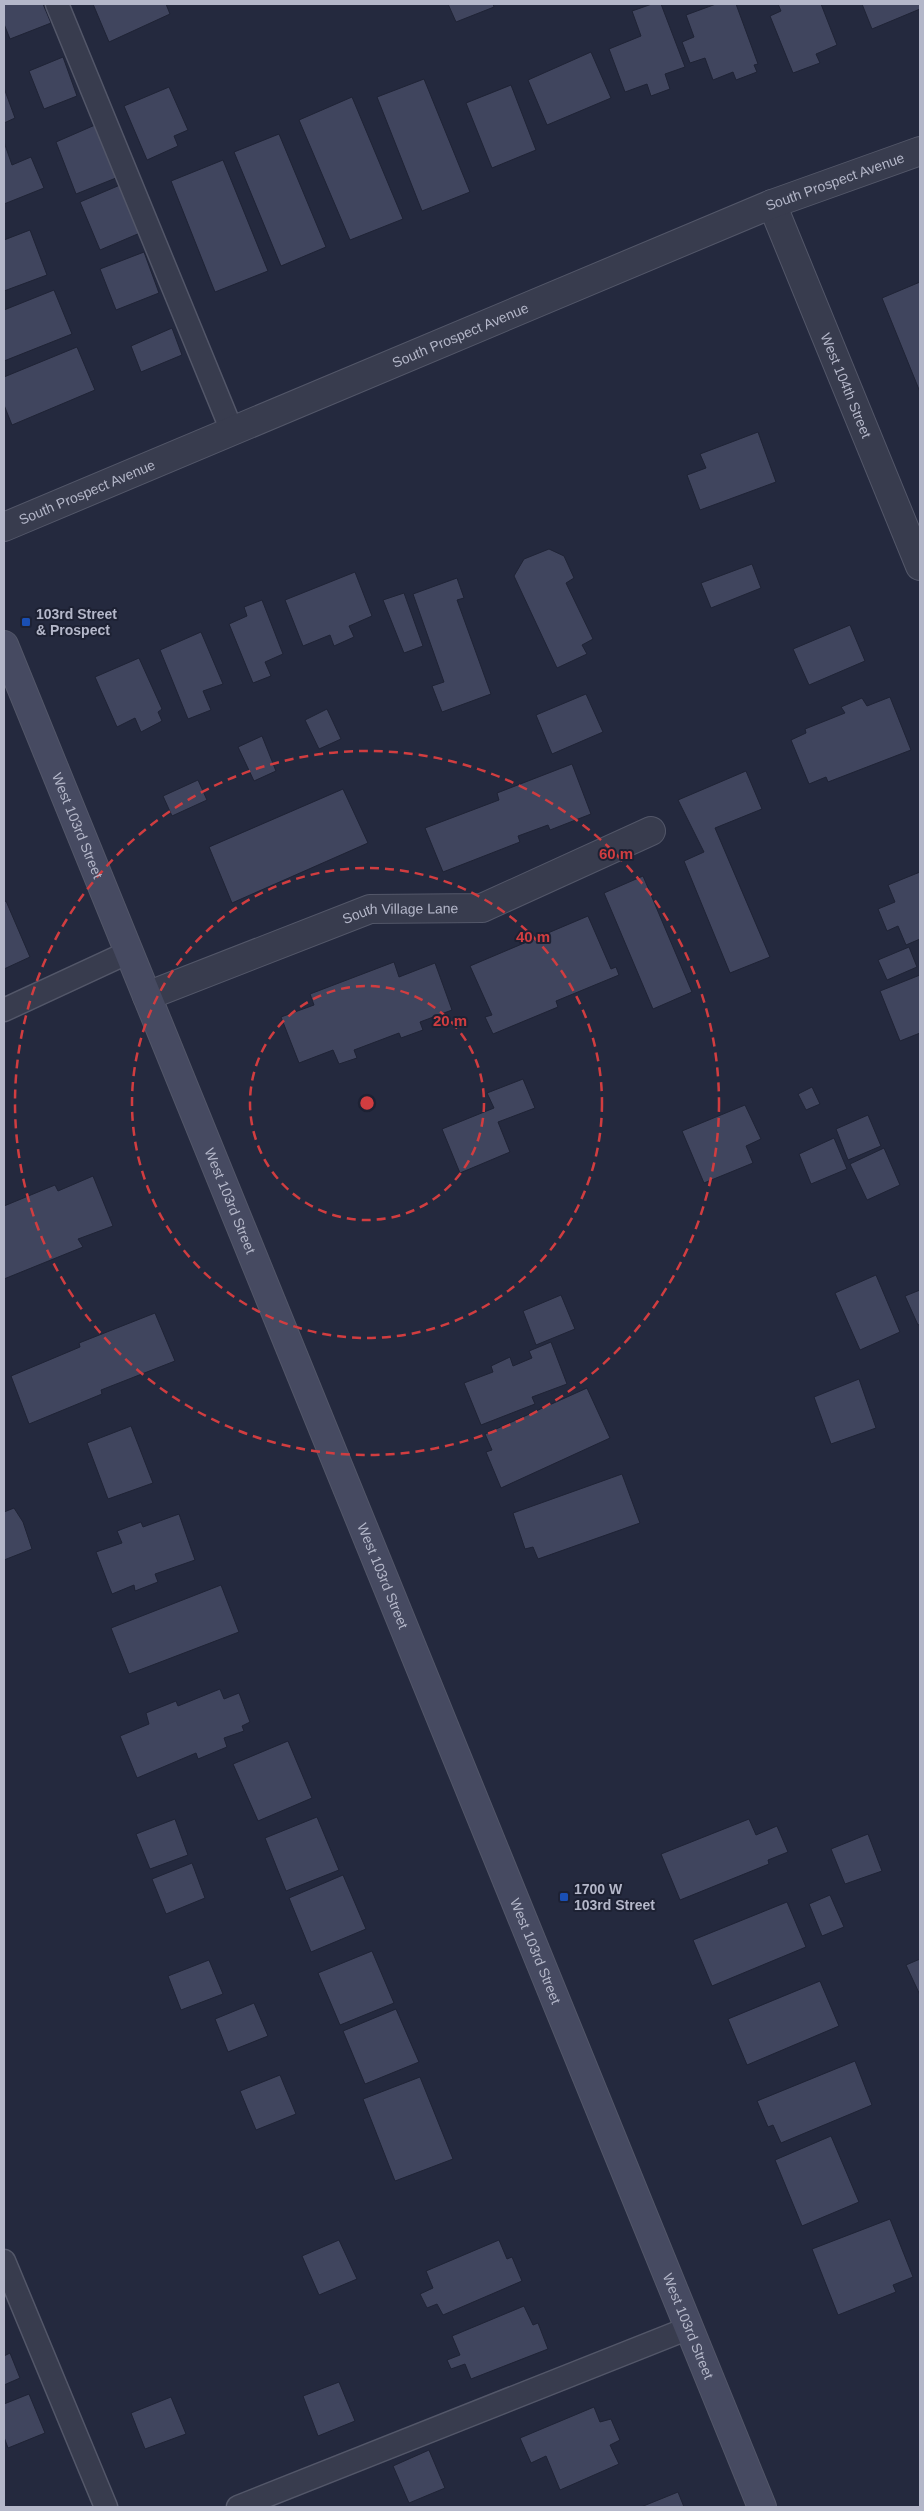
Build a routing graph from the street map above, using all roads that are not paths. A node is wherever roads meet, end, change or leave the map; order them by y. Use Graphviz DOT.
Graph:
graph roads {
  1 [pos="57,4"];
  2 [pos="920,151"];
  3 [pos="772,204"];
  4 [pos="232,431"];
  5 [pos="4,527"];
  6 [pos="920,566"];
  7 [pos="4,645"];
  8 [pos="651,831"];
  9 [pos="129,952"];
  10 [pos="147,996"];
  11 [pos="4,1010"];
  12 [pos="4,2261"];
  13 [pos="689,2328"];
  14 [pos="106,2507"];
  15 [pos="238,2507"];
  16 [pos="762,2507"];
  1 -- 4 [label="lane"];
  2 -- 3 [label="street, South Prospect Avenue"];
  3 -- 4 [label="street, South Prospect Avenue"];
  3 -- 6 [label="street, West 104th Street"];
  4 -- 5 [label="street, South Prospect Avenue"];
  7 -- 9 [label="main road, West 103rd Street"];
  8 -- 10 [label="street, South Village Lane"];
  9 -- 10 [label="main road, West 103rd Street"];
  9 -- 11 [label="lane"];
  10 -- 13 [label="main road, West 103rd Street"];
  12 -- 14 [label="lane"];
  13 -- 15 [label="lane"];
  13 -- 16 [label="main road, West 103rd Street"];
}
